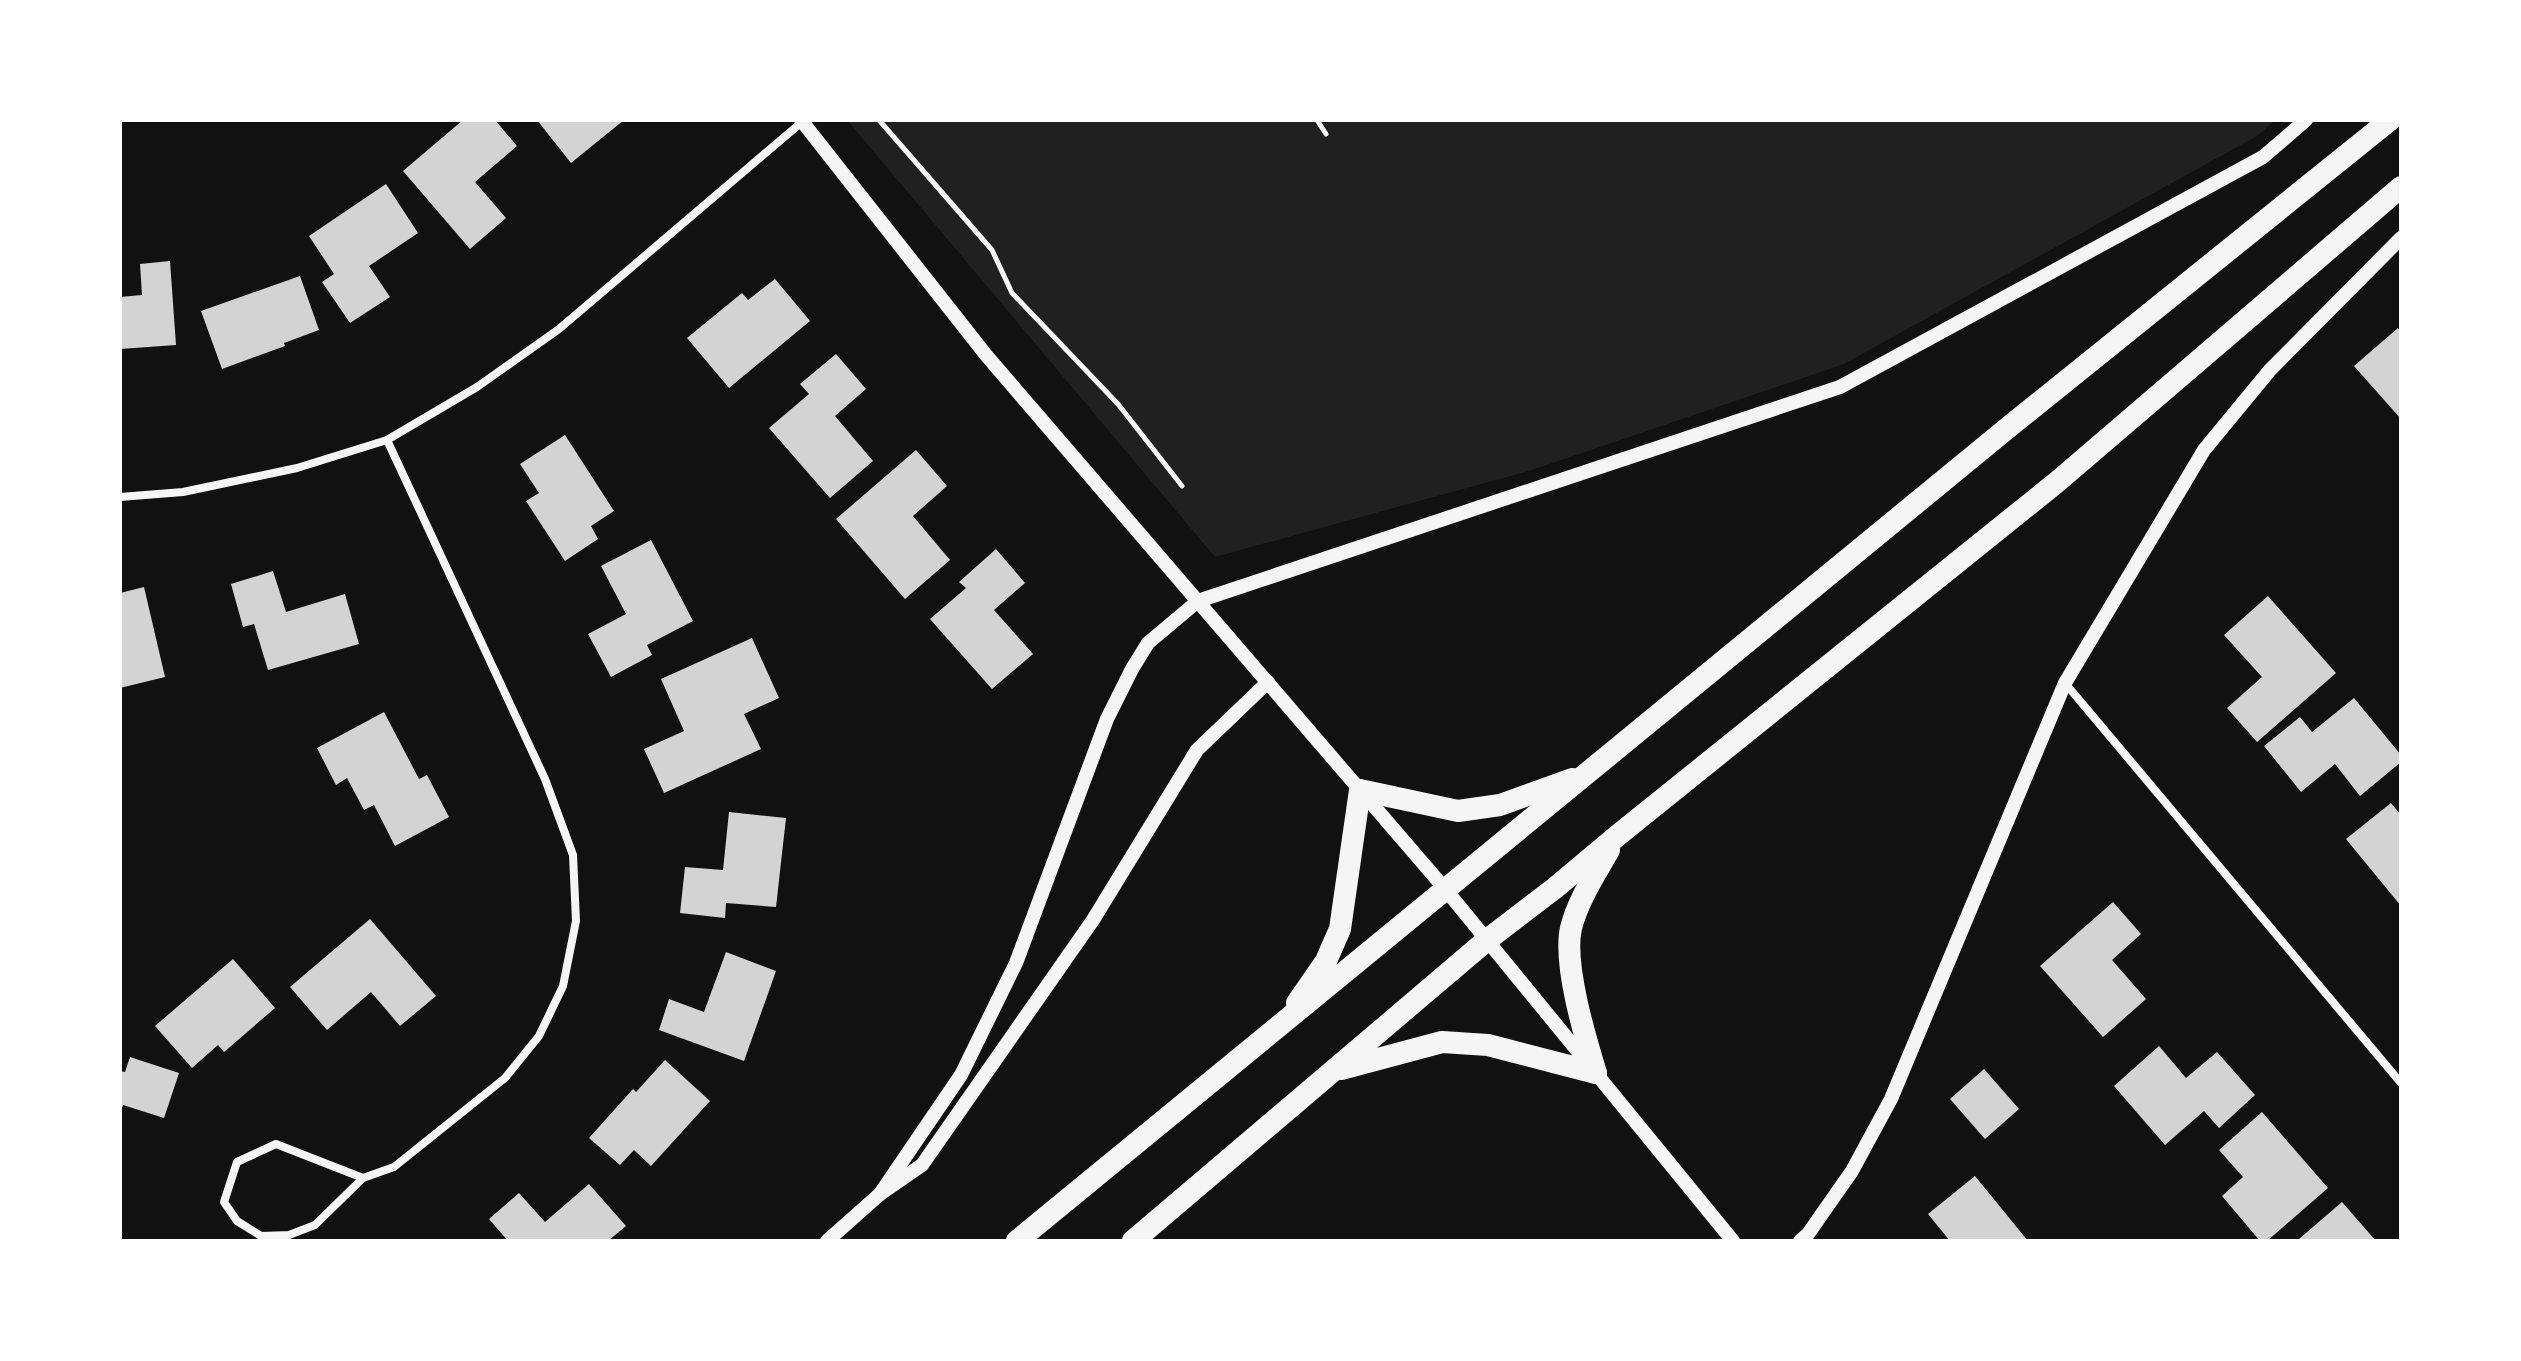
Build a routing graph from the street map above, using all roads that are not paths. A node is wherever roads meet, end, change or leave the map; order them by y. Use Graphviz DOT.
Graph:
graph roads {
  1 [pos="2306,120"];
  2 [pos="2390,120"];
  3 [pos="801,121"];
  4 [pos="2401,187"];
  5 [pos="2401,238"];
  6 [pos="387,440"];
  7 [pos="120,497"];
  8 [pos="1198,601"];
  9 [pos="1268,682"];
  10 [pos="2065,683"];
  11 [pos="1589,773"];
  12 [pos="1360,790"];
  13 [pos="1617,836"];
  14 [pos="1446,890"];
  15 [pos="1487,940"];
  16 [pos="1283,1025"];
  17 [pos="1333,1071"];
  18 [pos="1596,1073"];
  19 [pos="2401,1083"];
  20 [pos="363,1178"];
  21 [pos="880,1194"];
  22 [pos="827,1241"];
  23 [pos="1017,1241"];
  24 [pos="1133,1241"];
  25 [pos="1733,1241"];
  26 [pos="1800,1241"];
  1 -- 8 [label="street"];
  2 -- 11 [label="highway"];
  3 -- 6 [label="street"];
  3 -- 8 [label="street"];
  4 -- 13 [label="highway"];
  5 -- 10 [label="street"];
  6 -- 7 [label="street"];
  6 -- 20 [label="street"];
  8 -- 9 [label="street"];
  8 -- 21 [label="street"];
  9 -- 12 [label="street"];
  9 -- 21 [label="street"];
  10 -- 19 [label="street"];
  10 -- 26 [label="street"];
  11 -- 12 [label="highway"];
  11 -- 14 [label="highway"];
  12 -- 14 [label="street"];
  12 -- 16 [label="highway"];
  13 -- 15 [label="highway"];
  13 -- 18 [label="highway"];
  14 -- 15 [label="street"];
  14 -- 16 [label="highway"];
  15 -- 17 [label="highway"];
  15 -- 18 [label="street"];
  16 -- 23 [label="highway"];
  17 -- 18 [label="highway"];
  17 -- 24 [label="highway"];
  18 -- 25 [label="street"];
  20 -- 20 [label="street"];
  21 -- 22 [label="street"];
}
